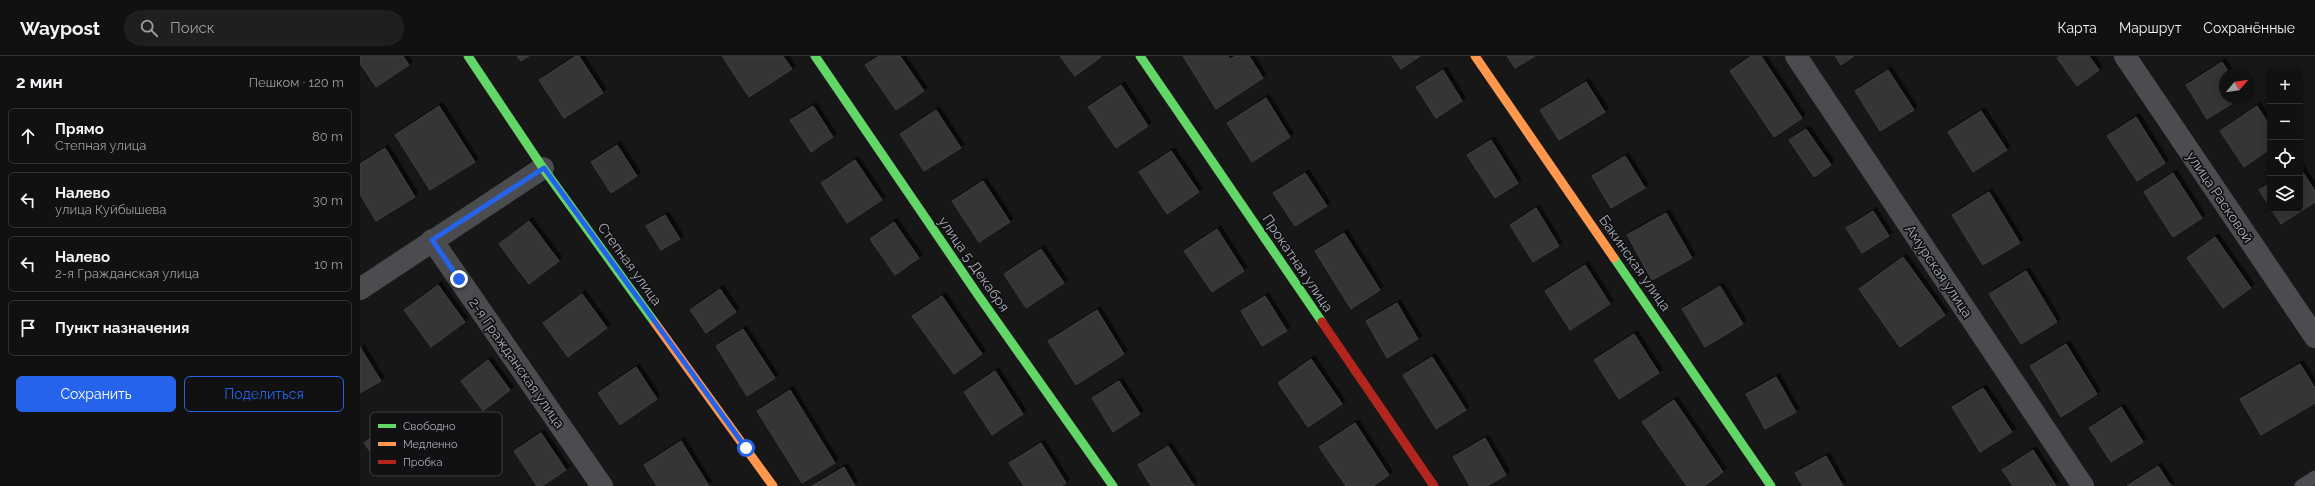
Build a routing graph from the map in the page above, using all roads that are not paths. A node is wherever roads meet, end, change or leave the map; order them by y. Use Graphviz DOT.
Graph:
graph roads {
  1 [pos="468,56"];
  2 [pos="815,56"];
  3 [pos="1140,56"];
  4 [pos="1475,56"];
  5 [pos="1796,56"];
  6 [pos="2125,56"];
  7 [pos="544,168"];
  8 [pos="432,240"];
  9 [pos="360,289"];
  10 [pos="2315,337"];
  11 [pos="2315,477"];
  12 [pos="602,486"];
  13 [pos="773,486"];
  14 [pos="1113,486"];
  15 [pos="1434,486"];
  16 [pos="1771,486"];
  17 [pos="2083,486"];
  18 [pos="2301,486"];
  1 -- 7 [label="street, Степная улица"];
  2 -- 14 [label="street, улица 5 Декабря"];
  3 -- 15 [label="street, Прокатная улица"];
  4 -- 16 [label="street, Бакинская улица"];
  5 -- 17 [label="street, Амурская улица"];
  6 -- 10 [label="street, улица Расковой"];
  7 -- 8 [label="street"];
  7 -- 13 [label="street, Степная улица"];
  8 -- 9 [label="street"];
  8 -- 12 [label="street, 2-я Гражданская улица"];
  11 -- 18 [label="lane"];
}
